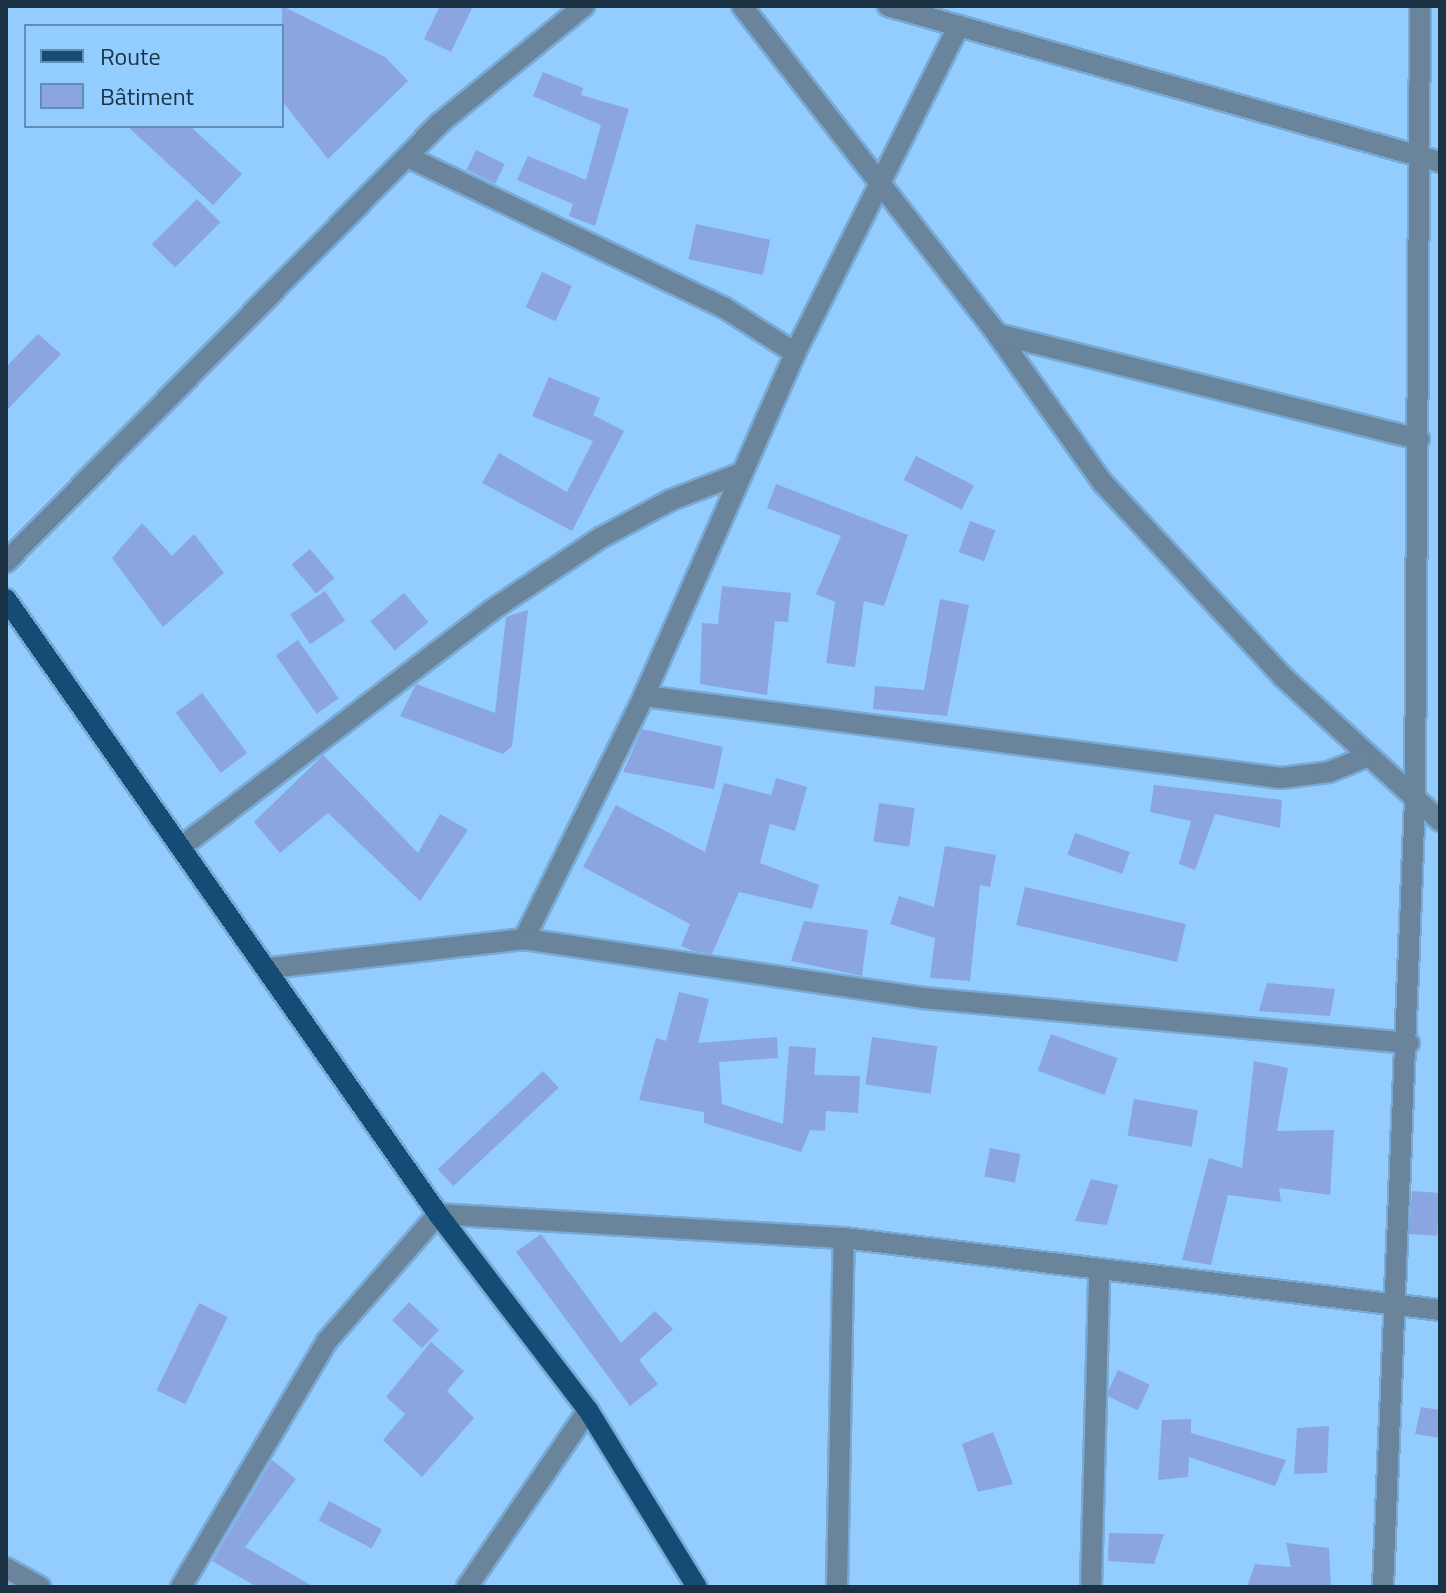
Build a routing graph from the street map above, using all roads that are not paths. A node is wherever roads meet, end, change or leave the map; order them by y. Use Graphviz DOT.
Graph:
graph roads {
  1 [pos="584,6"];
  2 [pos="742,6"];
  3 [pos="888,6"];
  4 [pos="1420,6"];
  5 [pos="959,26"];
  6 [pos="408,157"];
  7 [pos="1430,161"];
  8 [pos="878,182"];
  9 [pos="997,334"];
  10 [pos="795,353"];
  11 [pos="1419,439"];
  12 [pos="739,474"];
  13 [pos="6,562"];
  14 [pos="6,599"];
  15 [pos="644,696"];
  16 [pos="1366,757"];
  17 [pos="1415,800"];
  18 [pos="1440,821"];
  19 [pos="181,847"];
  20 [pos="524,939"];
  21 [pos="270,968"];
  22 [pos="1409,1043"];
  23 [pos="438,1214"];
  24 [pos="844,1238"];
  25 [pos="1099,1272"];
  26 [pos="1395,1306"];
  27 [pos="1440,1310"];
  28 [pos="588,1410"];
  29 [pos="6,1568"];
  30 [pos="40,1587"];
  31 [pos="181,1587"];
  32 [pos="467,1587"];
  33 [pos="697,1587"];
  34 [pos="837,1587"];
  35 [pos="1091,1587"];
  36 [pos="1383,1587"];
  1 -- 6 [label="street"];
  2 -- 8 [label="street"];
  3 -- 5 [label="street"];
  4 -- 7 [label="street"];
  5 -- 7 [label="street"];
  5 -- 8 [label="street"];
  6 -- 10 [label="street"];
  6 -- 13 [label="street"];
  7 -- 11 [label="street"];
  8 -- 9 [label="street"];
  8 -- 10 [label="street"];
  9 -- 11 [label="street"];
  9 -- 16 [label="street"];
  10 -- 12 [label="street"];
  11 -- 17 [label="street"];
  12 -- 15 [label="street"];
  12 -- 19 [label="street"];
  14 -- 19 [label="main road"];
  15 -- 16 [label="street"];
  15 -- 20 [label="street"];
  16 -- 17 [label="street"];
  17 -- 18 [label="street"];
  17 -- 22 [label="street"];
  19 -- 21 [label="main road"];
  20 -- 21 [label="street"];
  20 -- 22 [label="street"];
  21 -- 23 [label="main road"];
  22 -- 26 [label="street"];
  23 -- 24 [label="street"];
  23 -- 28 [label="main road"];
  23 -- 31 [label="street"];
  24 -- 25 [label="street"];
  24 -- 34 [label="street"];
  25 -- 26 [label="street"];
  25 -- 35 [label="street"];
  26 -- 27 [label="street"];
  26 -- 36 [label="street"];
  28 -- 32 [label="street"];
  28 -- 33 [label="main road"];
  29 -- 30 [label="street"];
}
